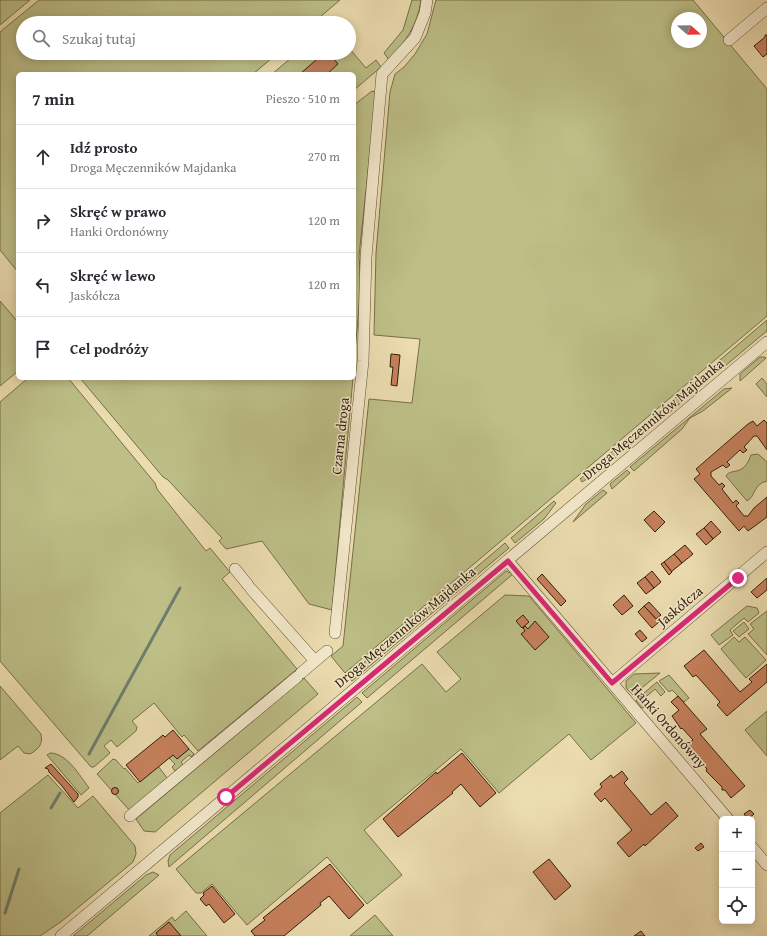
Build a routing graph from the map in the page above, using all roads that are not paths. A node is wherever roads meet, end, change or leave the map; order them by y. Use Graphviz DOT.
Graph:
graph roads {
  1 [pos="427,0"];
  2 [pos="767,8"];
  3 [pos="729,40"];
  4 [pos="767,342"];
  5 [pos="767,552"];
  6 [pos="508,561"];
  7 [pos="235,568"];
  8 [pos="315,661"];
  9 [pos="612,683"];
  10 [pos="130,816"];
  11 [pos="725,816"];
  12 [pos="755,851"];
  13 [pos="767,865"];
  14 [pos="61,936"];
  1 -- 8 [label="street, Czarna droga"];
  2 -- 3 [label="street"];
  4 -- 6 [label="street, Droga Męczenników Majdanka"];
  5 -- 9 [label="street, Jaskółcza"];
  6 -- 9 [label="street, Hanki Ordonówny"];
  6 -- 14 [label="street, Droga Męczenników Majdanka"];
  7 -- 8 [label="street"];
  8 -- 10 [label="street"];
  9 -- 11 [label="street, Hanki Ordonówny"];
  12 -- 13 [label="street"];
}
